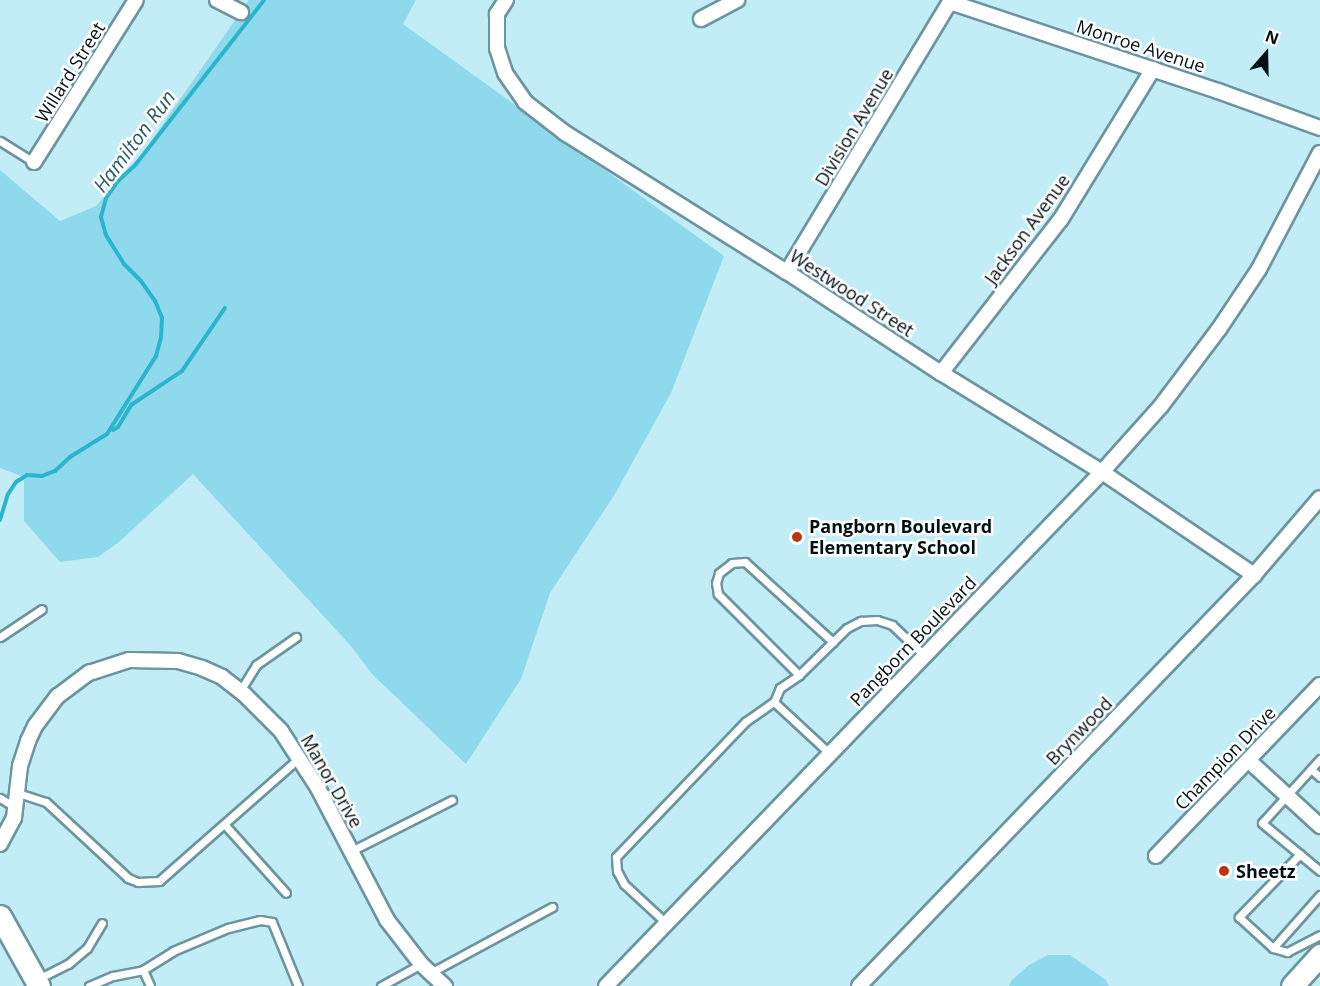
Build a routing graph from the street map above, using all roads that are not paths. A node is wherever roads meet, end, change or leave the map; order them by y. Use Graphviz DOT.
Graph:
graph roads {
  1 [pos="136,0"];
  2 [pos="217,0"];
  3 [pos="506,0"];
  4 [pos="737,0"];
  5 [pos="951,1"];
  6 [pos="240,12"];
  7 [pos="701,19"];
  8 [pos="1153,69"];
  9 [pos="1320,128"];
  10 [pos="0,141"];
  11 [pos="1320,153"];
  12 [pos="34,162"];
  13 [pos="787,272"];
  14 [pos="941,374"];
  15 [pos="1102,472"];
  16 [pos="1320,498"];
  17 [pos="1254,575"];
  18 [pos="42,609"];
  19 [pos="0,637"];
  20 [pos="296,637"];
  21 [pos="833,642"];
  22 [pos="924,655"];
  23 [pos="799,675"];
  24 [pos="1320,685"];
  25 [pos="240,691"];
  26 [pos="774,702"];
  27 [pos="829,753"];
  28 [pos="300,757"];
  29 [pos="1320,759"];
  30 [pos="1248,760"];
  31 [pos="1311,769"];
  32 [pos="1320,777"];
  33 [pos="1287,795"];
  34 [pos="0,798"];
  35 [pos="16,800"];
  36 [pos="452,800"];
  37 [pos="225,825"];
  38 [pos="1320,826"];
  39 [pos="0,844"];
  40 [pos="351,851"];
  41 [pos="1300,854"];
  42 [pos="1156,856"];
  43 [pos="1320,871"];
  44 [pos="286,893"];
  45 [pos="1320,895"];
  46 [pos="552,907"];
  47 [pos="0,916"];
  48 [pos="665,922"];
  49 [pos="102,923"];
  50 [pos="1320,934"];
  51 [pos="1273,948"];
  52 [pos="425,969"];
  53 [pos="143,970"];
  54 [pos="37,983"];
  55 [pos="89,986"];
  56 [pos="150,986"];
  57 [pos="298,986"];
  58 [pos="381,986"];
  59 [pos="445,986"];
  60 [pos="606,986"];
  61 [pos="859,986"];
  1 -- 12 [label="street, Willard Street"];
  2 -- 6 [label="street"];
  3 -- 13 [label="street, Westwood Street"];
  4 -- 7 [label="street"];
  5 -- 8 [label="street, Monroe Avenue"];
  5 -- 13 [label="street, Division Avenue"];
  8 -- 9 [label="street, Monroe Avenue"];
  8 -- 14 [label="street, Jackson Avenue"];
  10 -- 12 [label="lane"];
  11 -- 15 [label="street, Pangborn Boulevard"];
  13 -- 14 [label="street, Westwood Street"];
  14 -- 15 [label="street, Westwood Street"];
  15 -- 17 [label="street, Westwood Street"];
  15 -- 22 [label="street, Pangborn Boulevard"];
  16 -- 17 [label="street, Brynwood"];
  17 -- 61 [label="street, Brynwood"];
  18 -- 19 [label="lane"];
  20 -- 25 [label="lane"];
  21 -- 22 [label="lane"];
  21 -- 23 [label="lane"];
  21 -- 23 [label="lane"];
  22 -- 27 [label="street, Pangborn Boulevard"];
  23 -- 26 [label="lane"];
  24 -- 30 [label="street, Champion Drive"];
  25 -- 28 [label="street, Manor Drive"];
  25 -- 35 [label="street, Manor Drive"];
  26 -- 27 [label="lane"];
  26 -- 48 [label="lane"];
  27 -- 48 [label="street, Pangborn Boulevard"];
  28 -- 37 [label="lane"];
  28 -- 40 [label="street, Manor Drive"];
  29 -- 31 [label="lane"];
  30 -- 33 [label="street"];
  30 -- 42 [label="street, Champion Drive"];
  31 -- 32 [label="lane"];
  31 -- 33 [label="lane"];
  33 -- 38 [label="street"];
  33 -- 41 [label="lane"];
  34 -- 35 [label="lane"];
  35 -- 37 [label="lane"];
  35 -- 39 [label="street, Manor Drive"];
  36 -- 40 [label="lane"];
  37 -- 44 [label="lane"];
  40 -- 52 [label="street, Manor Drive"];
  41 -- 43 [label="lane"];
  41 -- 51 [label="lane"];
  45 -- 51 [label="lane"];
  46 -- 52 [label="lane"];
  47 -- 54 [label="main road"];
  48 -- 60 [label="street, Pangborn Boulevard"];
  49 -- 54 [label="lane"];
  50 -- 51 [label="lane"];
  52 -- 58 [label="lane"];
  52 -- 59 [label="street, Manor Drive"];
  53 -- 55 [label="lane"];
  53 -- 56 [label="lane"];
  53 -- 57 [label="lane"];
}
